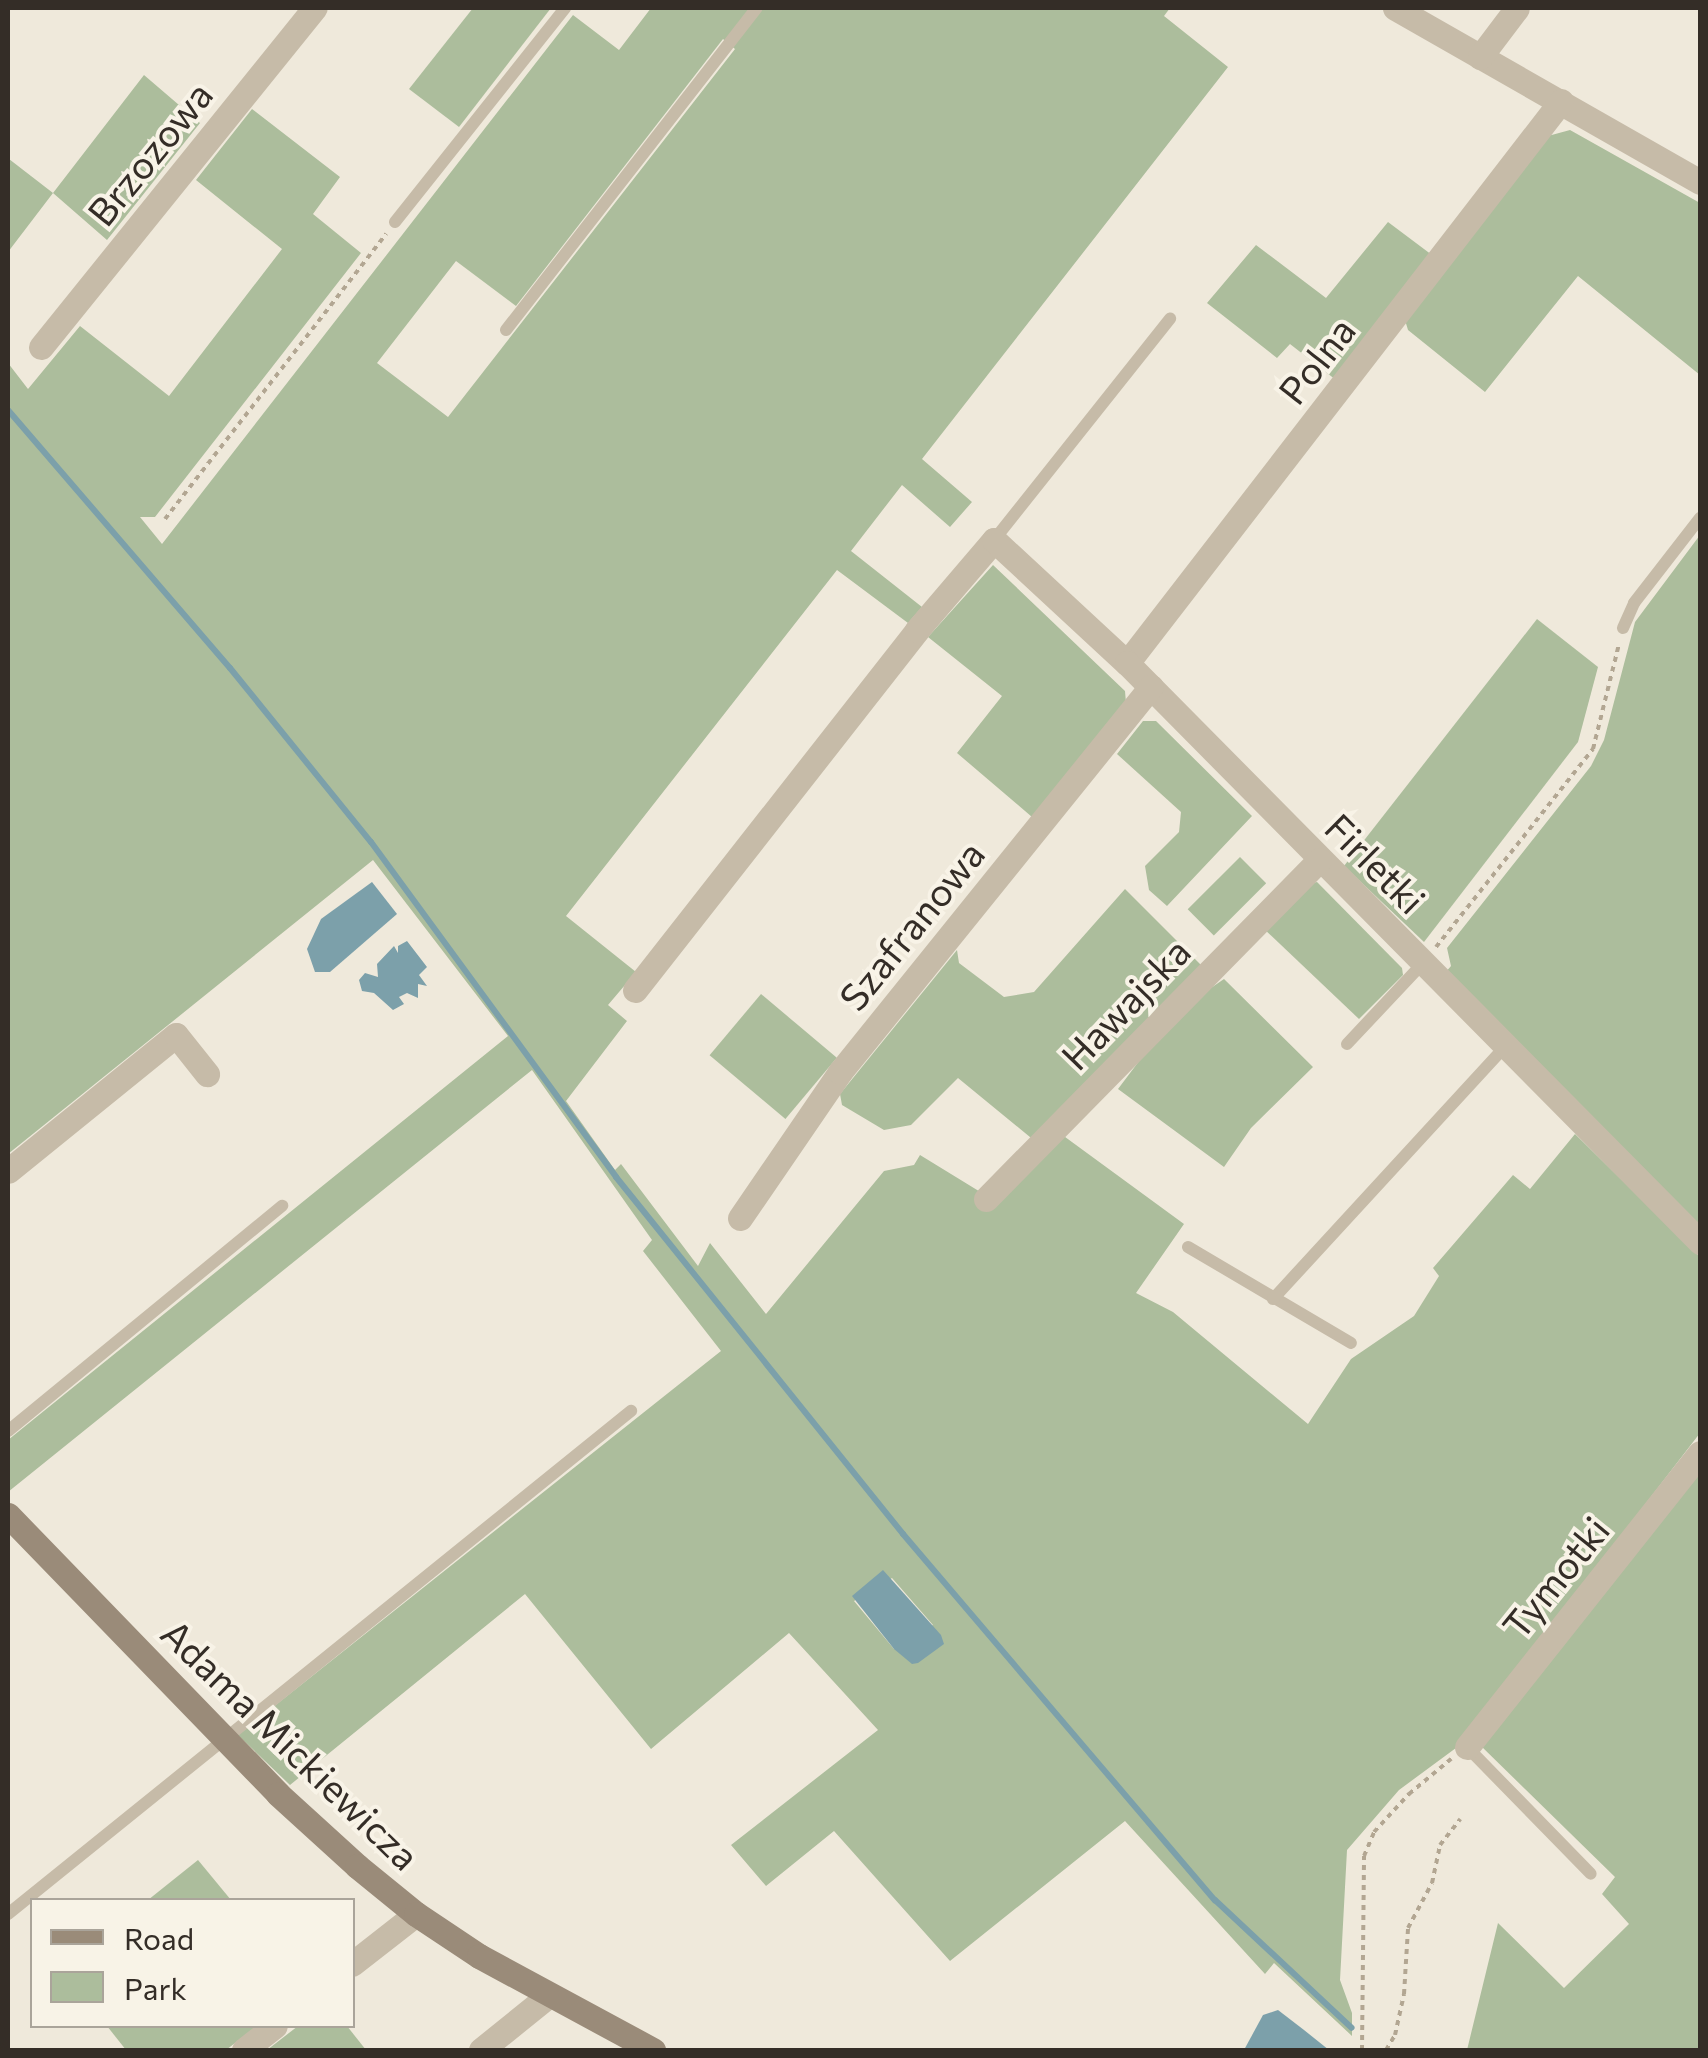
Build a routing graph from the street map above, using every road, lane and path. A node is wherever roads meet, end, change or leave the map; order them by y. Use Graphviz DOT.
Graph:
graph roads {
  1 [pos="315,8"];
  2 [pos="565,8"];
  3 [pos="757,8"];
  4 [pos="1395,8"];
  5 [pos="1518,8"];
  6 [pos="1480,57"];
  7 [pos="1561,100"];
  8 [pos="1700,182"];
  9 [pos="395,222"];
  10 [pos="1170,319"];
  11 [pos="506,330"];
  12 [pos="41,346"];
  13 [pos="1700,518"];
  14 [pos="165,519"];
  15 [pos="994,540"];
  16 [pos="1623,628"];
  17 [pos="1127,663"];
  18 [pos="1150,687"];
  19 [pos="1319,860"];
  20 [pos="1424,962"];
  21 [pos="635,990"];
  22 [pos="1347,1044"];
  23 [pos="1505,1046"];
  24 [pos="207,1074"];
  25 [pos="8,1171"];
  26 [pos="986,1200"];
  27 [pos="282,1206"];
  28 [pos="740,1218"];
  29 [pos="1700,1242"];
  30 [pos="1188,1247"];
  31 [pos="1273,1299"];
  32 [pos="1351,1343"];
  33 [pos="631,1411"];
  34 [pos="8,1431"];
  35 [pos="1700,1453"];
  36 [pos="8,1514"];
  37 [pos="224,1738"];
  38 [pos="1467,1747"];
  39 [pos="1460,1819"];
  40 [pos="1590,1874"];
  41 [pos="8,1914"];
  42 [pos="416,1914"];
  43 [pos="355,1962"];
  44 [pos="548,1996"];
  45 [pos="272,2028"];
  46 [pos="244,2050"];
  47 [pos="481,2050"];
  48 [pos="654,2050"];
  49 [pos="1362,2050"];
  50 [pos="1386,2050"];
  1 -- 12 [label="street, Brzozowa"];
  2 -- 9 [label="lane"];
  3 -- 11 [label="lane"];
  4 -- 6 [label="street"];
  5 -- 6 [label="street"];
  6 -- 7 [label="street"];
  7 -- 8 [label="street"];
  7 -- 17 [label="street, Polna"];
  9 -- 14 [label="path"];
  10 -- 15 [label="lane"];
  13 -- 16 [label="lane"];
  15 -- 17 [label="street, Firletki"];
  15 -- 21 [label="street"];
  16 -- 20 [label="path"];
  17 -- 18 [label="street, Firletki"];
  18 -- 19 [label="street, Firletki"];
  18 -- 28 [label="street, Szafranowa"];
  19 -- 20 [label="street, Firletki"];
  19 -- 26 [label="street, Hawajska"];
  20 -- 22 [label="lane"];
  20 -- 23 [label="street, Firletki"];
  23 -- 29 [label="street, Firletki"];
  23 -- 31 [label="lane"];
  24 -- 25 [label="street"];
  27 -- 34 [label="lane"];
  30 -- 31 [label="lane"];
  31 -- 32 [label="lane"];
  33 -- 37 [label="lane"];
  35 -- 38 [label="street, Tymotki"];
  36 -- 37 [label="street, Adama Mickiewicza"];
  37 -- 41 [label="lane"];
  37 -- 42 [label="street, Adama Mickiewicza"];
  38 -- 40 [label="lane"];
  38 -- 49 [label="path"];
  39 -- 50 [label="path"];
  42 -- 43 [label="street"];
  42 -- 44 [label="street, Adama Mickiewicza"];
  44 -- 47 [label="street"];
  44 -- 48 [label="street, Adama Mickiewicza"];
  45 -- 46 [label="street"];
}
